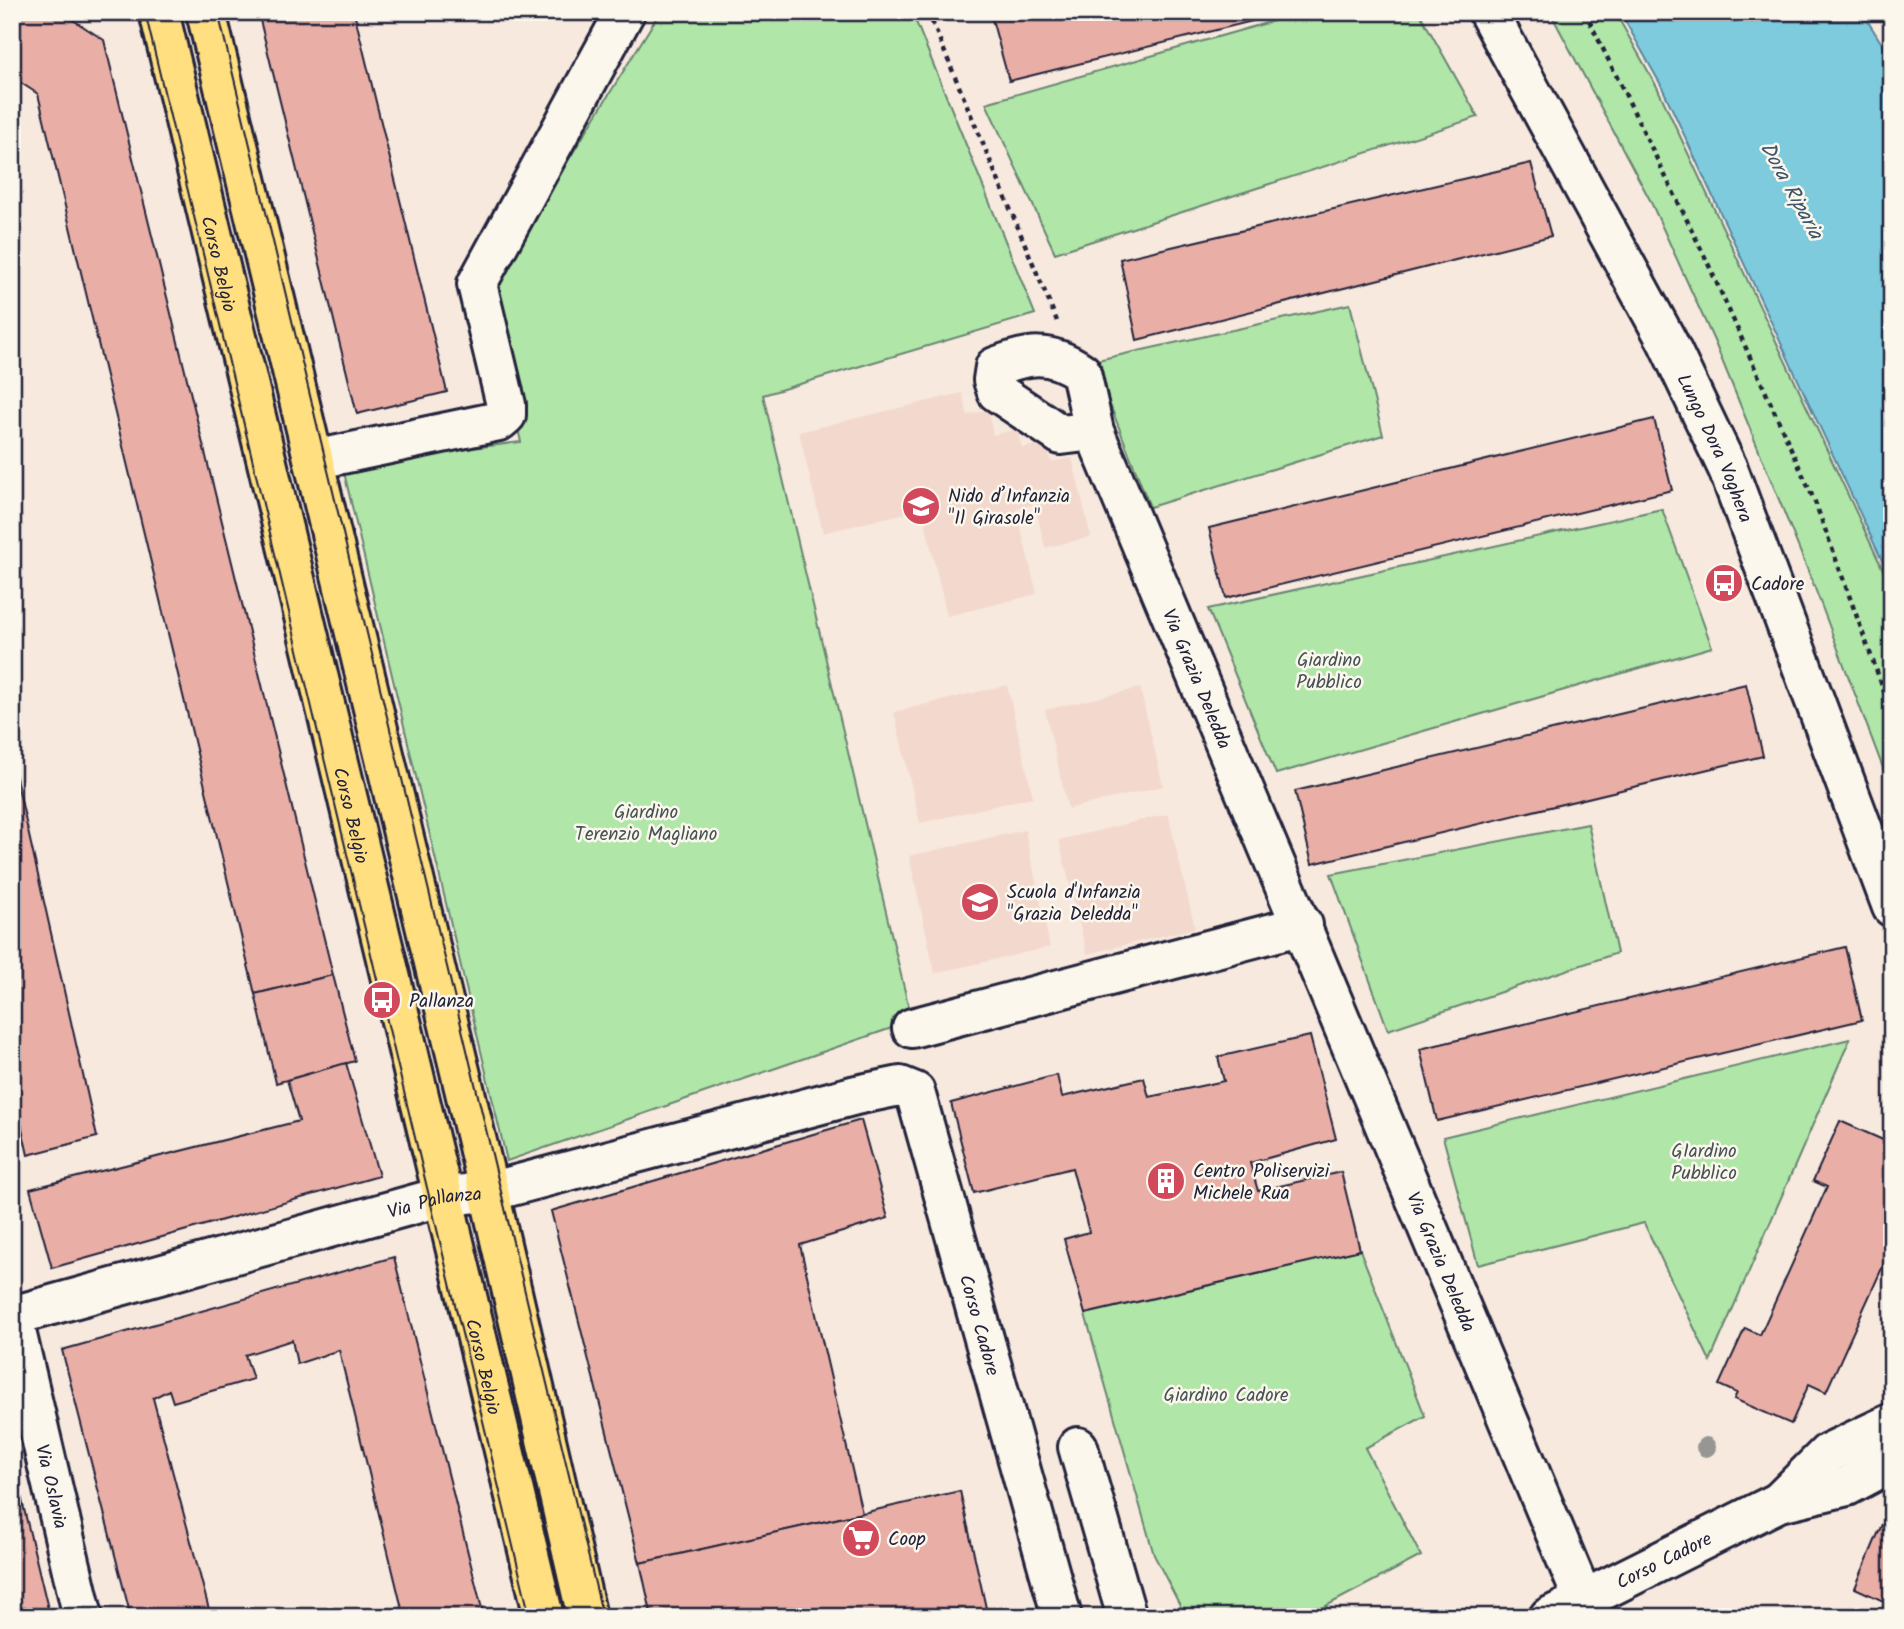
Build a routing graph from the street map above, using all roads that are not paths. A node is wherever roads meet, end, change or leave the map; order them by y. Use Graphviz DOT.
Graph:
graph roads {
  1 [pos="159,12"];
  2 [pos="206,12"];
  3 [pos="625,12"];
  4 [pos="1488,12"];
  5 [pos="1094,431"];
  6 [pos="314,460"];
  7 [pos="1892,907"];
  8 [pos="1303,925"];
  9 [pos="912,1028"];
  10 [pos="856,1095"];
  11 [pos="489,1192"];
  12 [pos="444,1196"];
  13 [pos="12,1315"];
  14 [pos="1892,1423"];
  15 [pos="1077,1447"];
  16 [pos="1892,1462"];
  17 [pos="1779,1502"];
  18 [pos="1583,1598"];
  19 [pos="83,1617"];
  20 [pos="544,1617"];
  21 [pos="587,1617"];
  22 [pos="1062,1617"];
  23 [pos="1127,1617"];
  24 [pos="1549,1617"];
  1 -- 12 [label="main road, Corso Belgio"];
  2 -- 6 [label="main road"];
  3 -- 6 [label="street"];
  4 -- 7 [label="street, Lungo Dora Voghera"];
  5 -- 5 [label="street, Via Grazia Deledda"];
  5 -- 8 [label="street, Via Grazia Deledda"];
  6 -- 11 [label="main road"];
  8 -- 9 [label="street"];
  8 -- 18 [label="street, Via Grazia Deledda"];
  10 -- 11 [label="street, Via Pallanza"];
  10 -- 22 [label="street, Corso Cadore"];
  11 -- 12 [label="street, Via Pallanza"];
  11 -- 21 [label="main road"];
  12 -- 13 [label="street, Via Pallanza"];
  12 -- 20 [label="main road, Corso Belgio"];
  13 -- 19 [label="street, Via Oslavia"];
  14 -- 17 [label="street, Corso Cadore"];
  15 -- 23 [label="street"];
  16 -- 17 [label="street, Corso Cadore"];
  17 -- 18 [label="street, Corso Cadore"];
  18 -- 24 [label="street, Corso Cadore"];
}
